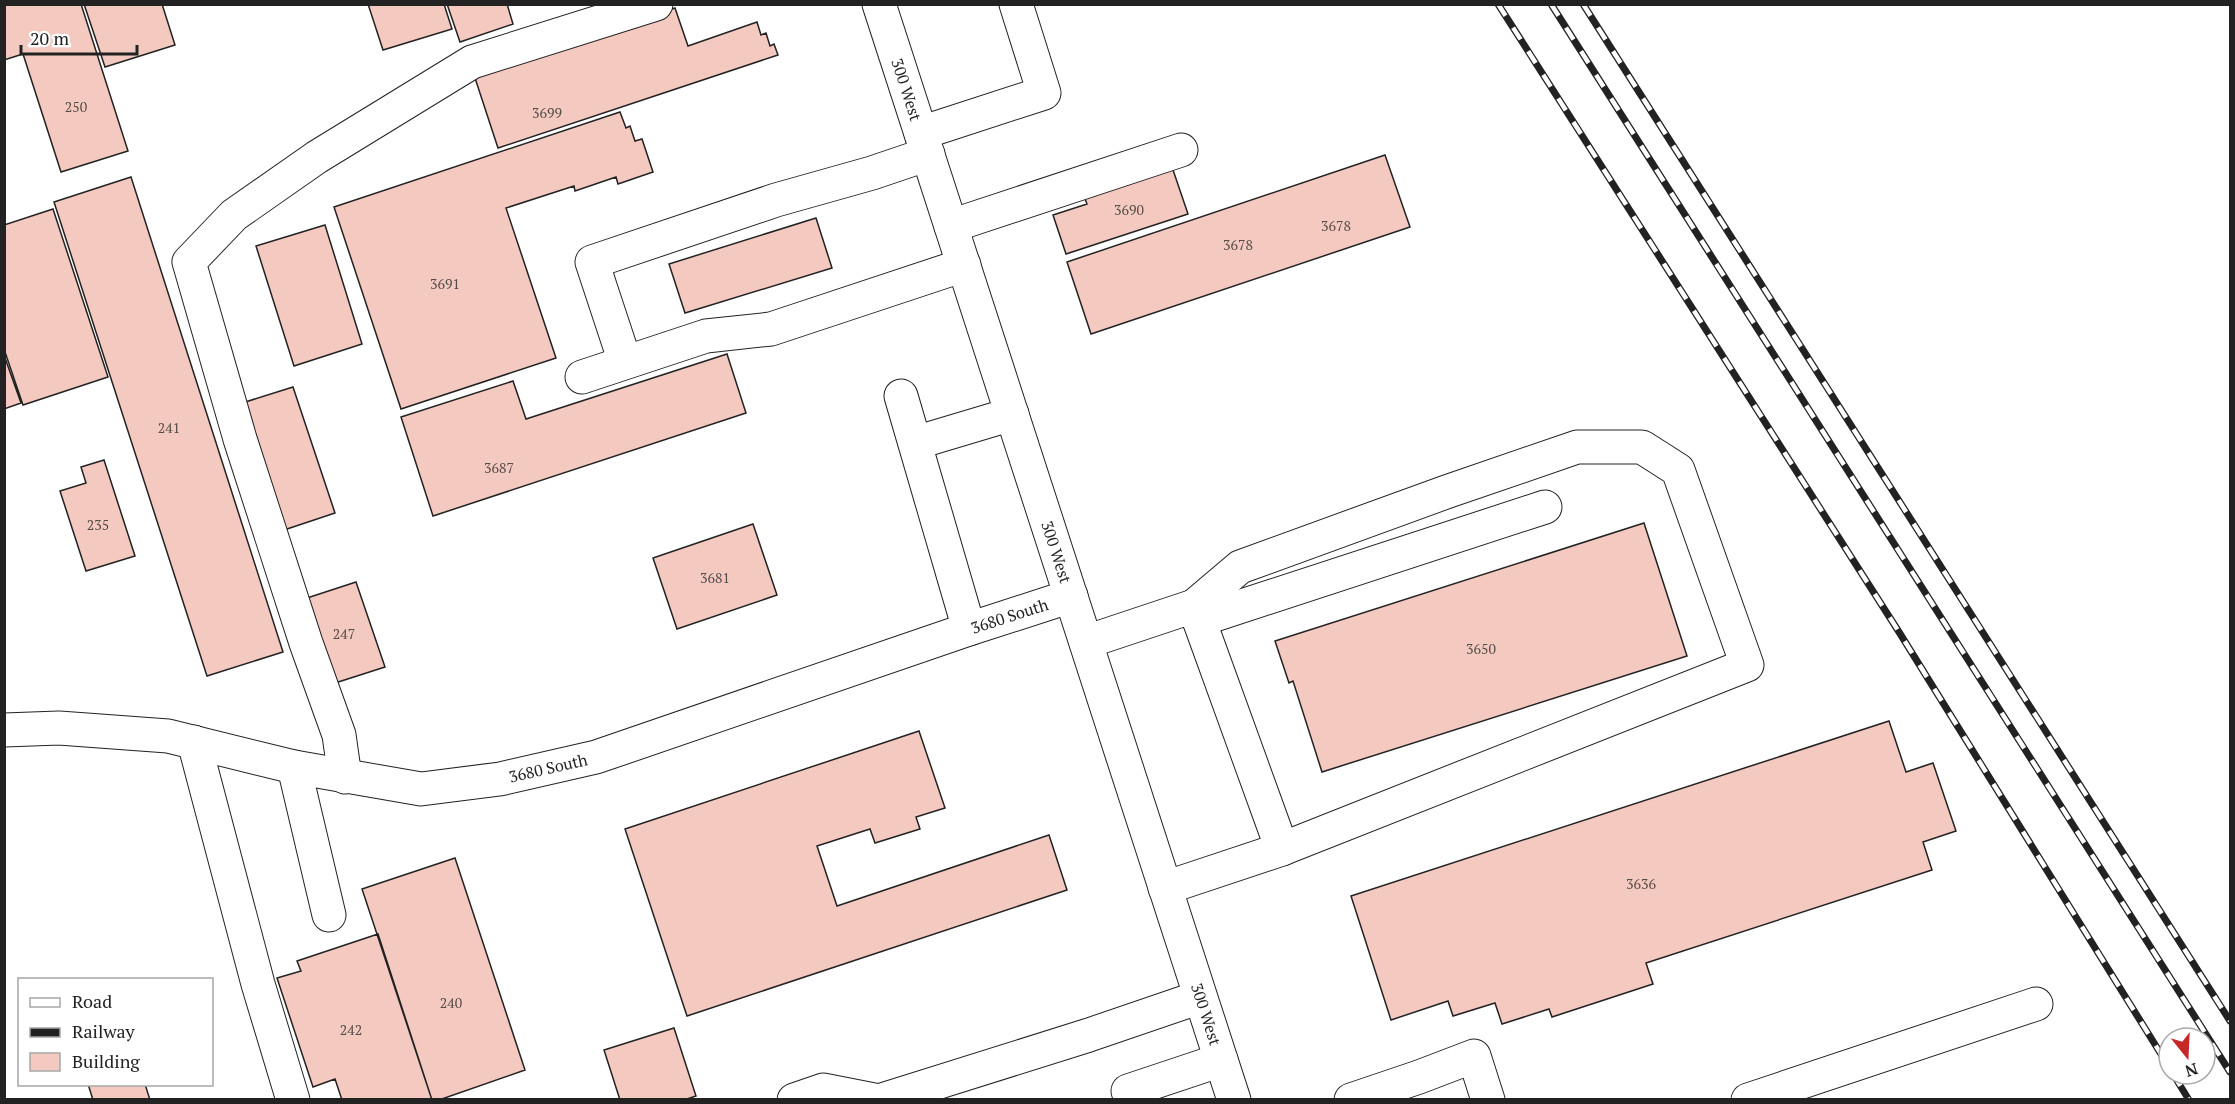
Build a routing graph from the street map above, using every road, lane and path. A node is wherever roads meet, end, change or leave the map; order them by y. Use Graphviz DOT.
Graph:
graph roads {
  1 [pos="656,4"];
  2 [pos="879,4"];
  3 [pos="1016,4"];
  4 [pos="924,144"];
  5 [pos="1180,150"];
  6 [pos="951,226"];
  7 [pos="964,265"];
  8 [pos="625,362"];
  9 [pos="582,377"];
  10 [pos="901,396"];
  11 [pos="1012,414"];
  12 [pos="915,443"];
  13 [pos="1545,507"];
  14 [pos="1071,596"];
  15 [pos="1196,613"];
  16 [pos="969,629"];
  17 [pos="1086,642"];
  18 [pos="4,730"];
  19 [pos="194,742"];
  20 [pos="294,767"];
  21 [pos="345,777"];
  22 [pos="1282,849"];
  23 [pos="1165,888"];
  24 [pos="329,915"];
  25 [pos="1200,997"];
  26 [pos="2036,1004"];
  27 [pos="1221,1060"];
  28 [pos="293,1100"];
  29 [pos="794,1100"];
  30 [pos="874,1100"];
  31 [pos="882,1100"];
  32 [pos="1131,1100"];
  33 [pos="1234,1100"];
  34 [pos="1352,1100"];
  35 [pos="1488,1100"];
  36 [pos="1748,1100"];
  1 -- 21 [label="street"];
  2 -- 4 [label="street, 300 West"];
  3 -- 4 [label="street"];
  4 -- 6 [label="street, 300 West"];
  4 -- 8 [label="street"];
  5 -- 6 [label="street"];
  6 -- 7 [label="street, 300 West"];
  7 -- 8 [label="street"];
  7 -- 11 [label="street, 300 West"];
  8 -- 9 [label="street"];
  10 -- 12 [label="street"];
  11 -- 12 [label="street"];
  11 -- 14 [label="street, 300 West"];
  12 -- 16 [label="street"];
  13 -- 15 [label="street"];
  14 -- 16 [label="street, 3680 South"];
  14 -- 17 [label="street, 300 West"];
  15 -- 17 [label="street"];
  15 -- 22 [label="street"];
  15 -- 22 [label="street"];
  16 -- 21 [label="street, 3680 South"];
  17 -- 23 [label="street, 300 West"];
  18 -- 19 [label="street, 3680 South"];
  19 -- 20 [label="street, 3680 South"];
  19 -- 28 [label="street"];
  20 -- 21 [label="street, 3680 South"];
  20 -- 24 [label="street"];
  22 -- 23 [label="street"];
  23 -- 25 [label="street, 300 West"];
  25 -- 27 [label="street, 300 West"];
  25 -- 31 [label="street"];
  26 -- 36 [label="street"];
  27 -- 32 [label="street"];
  27 -- 33 [label="street, 300 West"];
  29 -- 30 [label="street"];
  34 -- 35 [label="street"];
}
